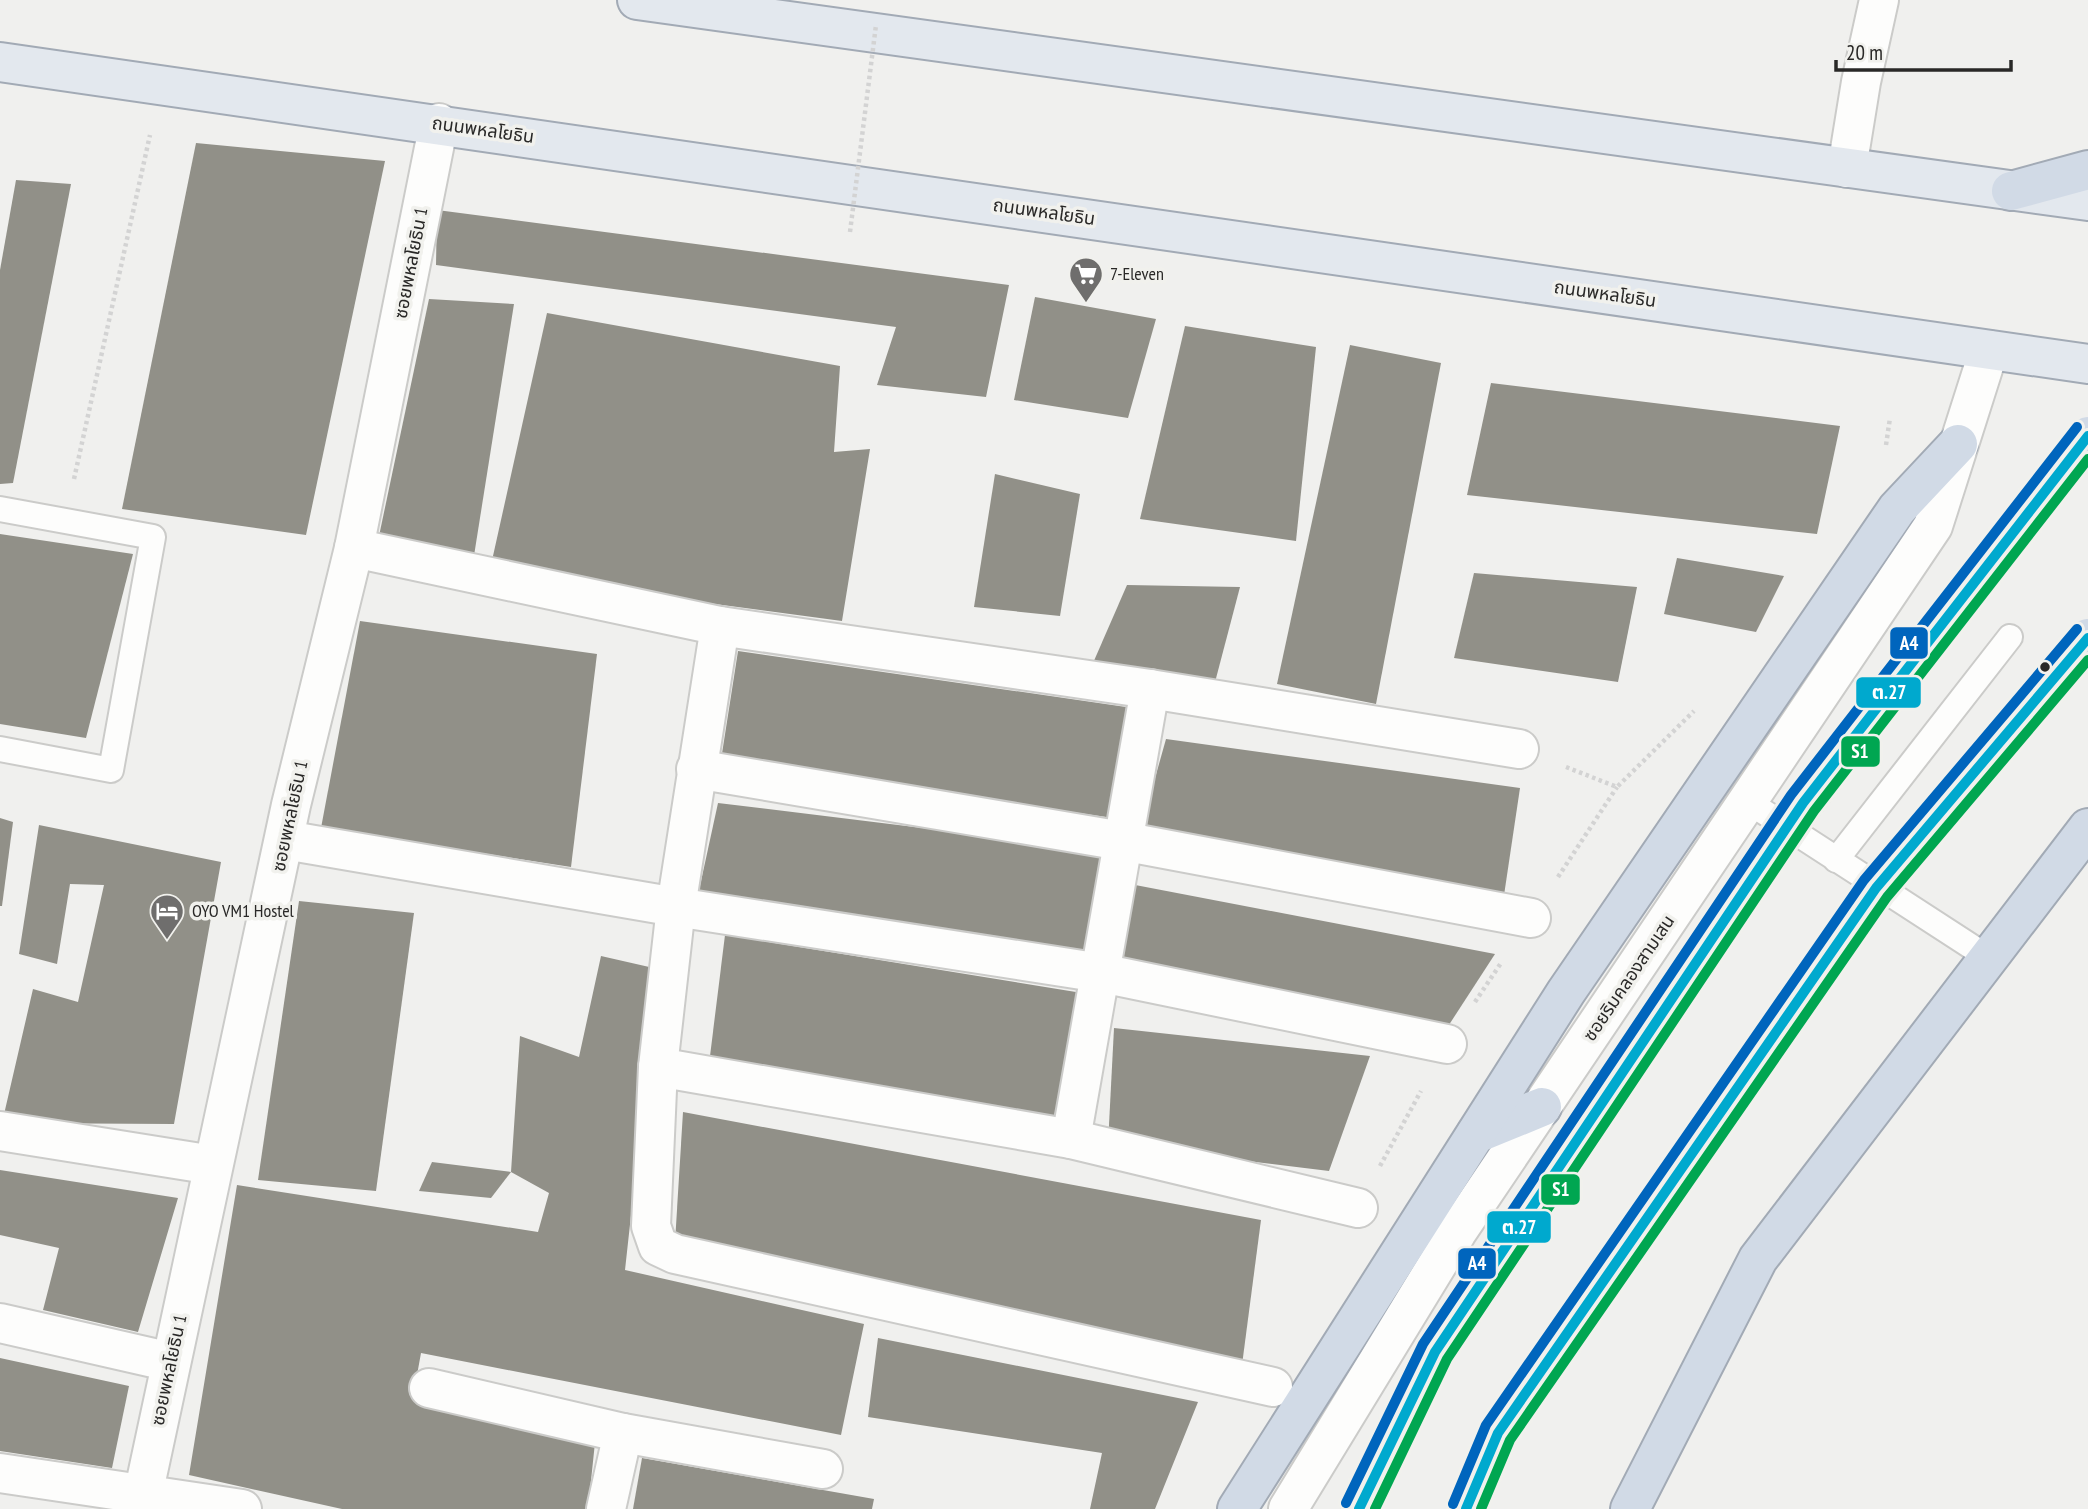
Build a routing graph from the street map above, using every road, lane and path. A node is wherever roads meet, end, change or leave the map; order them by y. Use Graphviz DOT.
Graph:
graph roads {
  1 [pos="637,0"];
  2 [pos="1879,0"];
  3 [pos="876,25"];
  4 [pos="0,62"];
  5 [pos="161,87"];
  6 [pos="439,123"];
  7 [pos="1847,168"];
  8 [pos="2088,170"];
  9 [pos="2011,191"];
  10 [pos="2088,201"];
  11 [pos="850,232"];
  12 [pos="1989,350"];
  13 [pos="2088,364"];
  14 [pos="1890,418"];
  15 [pos="2088,436"];
  16 [pos="1958,444"];
  17 [pos="1886,449"];
  18 [pos="0,509"];
  19 [pos="64,520"];
  20 [pos="354,548"];
  21 [pos="720,626"];
  22 [pos="2010,637"];
  23 [pos="2088,638"];
  24 [pos="1150,689"];
  25 [pos="1703,702"];
  26 [pos="1519,748"];
  27 [pos="0,749"];
  28 [pos="696,769"];
  29 [pos="1618,787"];
  30 [pos="1747,801"];
  31 [pos="2088,828"];
  32 [pos="285,840"];
  33 [pos="1122,841"];
  34 [pos="1836,860"];
  35 [pos="676,907"];
  36 [pos="1531,918"];
  37 [pos="1989,958"];
  38 [pos="1101,973"];
  39 [pos="1447,1044"];
  40 [pos="658,1067"];
  41 [pos="1542,1107"];
  42 [pos="0,1131"];
  43 [pos="1476,1134"];
  44 [pos="1071,1139"];
  45 [pos="213,1166"];
  46 [pos="1357,1208"];
  47 [pos="0,1323"];
  48 [pos="171,1362"];
  49 [pos="1273,1387"];
  50 [pos="429,1388"];
  51 [pos="623,1433"];
  52 [pos="823,1469"];
  53 [pos="0,1473"];
  54 [pos="141,1500"];
  55 [pos="242,1509"];
  56 [pos="606,1509"];
  57 [pos="1237,1509"];
  58 [pos="1289,1509"];
  59 [pos="1359,1509"];
  60 [pos="1466,1509"];
  61 [pos="1630,1509"];
  1 -- 7 [label="main road"];
  2 -- 7 [label="street"];
  3 -- 11 [label="path, bridge"];
  4 -- 5 [label="main road, ถนนพหลโยธิน"];
  5 -- 6 [label="main road, ถนนพหลโยธิน"];
  5 -- 19 [label="path"];
  6 -- 12 [label="main road, ถนนพหลโยธิน"];
  6 -- 20 [label="street, ซอยพหลโยธิน 1"];
  7 -- 9 [label="main road"];
  8 -- 9 [label="highway"];
  9 -- 10 [label="main road"];
  12 -- 13 [label="main road, ถนนพหลโยธิน"];
  12 -- 16 [label="street, ซอยริมคลองสามเสน"];
  14 -- 17 [label="path"];
  15 -- 59 [label="highway, bridge"];
  16 -- 30 [label="street, ซอยริมคลองสามเสน"];
  16 -- 43 [label="highway"];
  18 -- 19 [label="lane"];
  19 -- 27 [label="lane"];
  20 -- 21 [label="street"];
  20 -- 32 [label="street, ซอยพหลโยธิน 1"];
  21 -- 24 [label="street"];
  21 -- 28 [label="street"];
  22 -- 34 [label="lane"];
  23 -- 60 [label="highway, bridge"];
  24 -- 26 [label="street"];
  24 -- 33 [label="street"];
  25 -- 29 [label="path"];
  26 -- 29 [label="path"];
  28 -- 33 [label="street"];
  28 -- 35 [label="street"];
  29 -- 36 [label="path"];
  30 -- 34 [label="lane"];
  30 -- 41 [label="street, ซอยริมคลองสามเสน"];
  31 -- 37 [label="highway"];
  32 -- 35 [label="street"];
  32 -- 45 [label="street, ซอยพหลโยธิน 1"];
  33 -- 36 [label="street"];
  33 -- 38 [label="street"];
  34 -- 37 [label="lane"];
  35 -- 38 [label="street"];
  35 -- 40 [label="street"];
  36 -- 39 [label="path"];
  37 -- 61 [label="highway"];
  38 -- 39 [label="street"];
  38 -- 44 [label="street"];
  39 -- 46 [label="path"];
  40 -- 44 [label="street"];
  40 -- 49 [label="street"];
  41 -- 43 [label="highway"];
  41 -- 58 [label="street, ซอยริมคลองสามเสน"];
  42 -- 45 [label="street"];
  43 -- 57 [label="highway"];
  44 -- 46 [label="street"];
  45 -- 48 [label="street, ซอยพหลโยธิน 1"];
  47 -- 48 [label="street"];
  48 -- 54 [label="street, ซอยพหลโยธิน 1"];
  50 -- 51 [label="street"];
  51 -- 52 [label="street"];
  51 -- 56 [label="street"];
  53 -- 54 [label="street"];
  54 -- 55 [label="street"];
}
